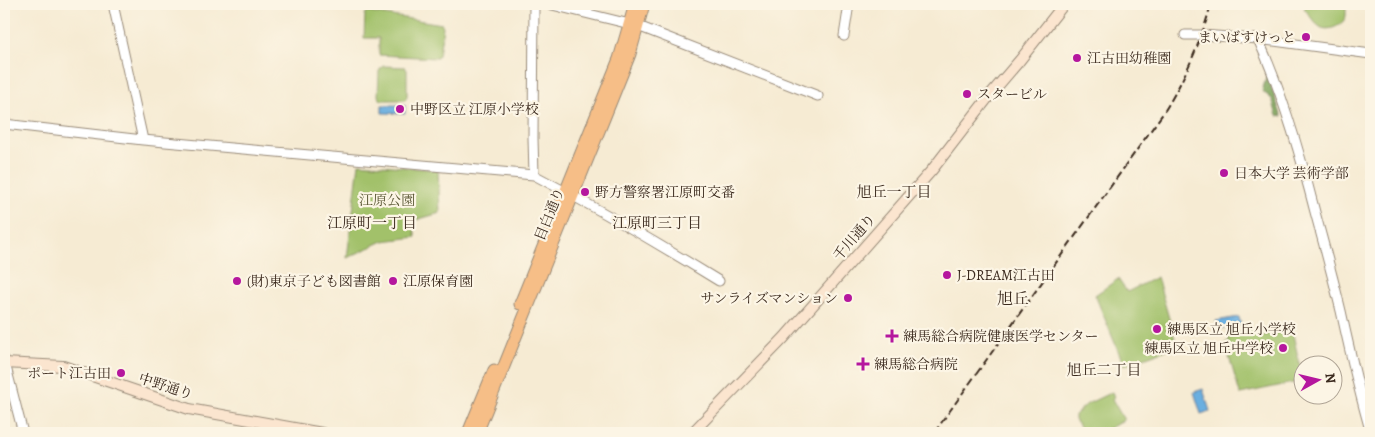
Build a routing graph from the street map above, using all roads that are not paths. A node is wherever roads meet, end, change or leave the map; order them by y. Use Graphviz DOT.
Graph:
graph roads {
  1 [pos="114,4"];
  2 [pos="534,4"];
  3 [pos="548,4"];
  4 [pos="635,4"];
  5 [pos="644,4"];
  6 [pos="849,4"];
  7 [pos="1064,4"];
  8 [pos="634,25"];
  9 [pos="1185,35"];
  10 [pos="844,36"];
  11 [pos="1258,39"];
  12 [pos="1371,54"];
  13 [pos="818,96"];
  14 [pos="4,124"];
  15 [pos="143,140"];
  16 [pos="534,175"];
  17 [pos="569,194"];
  18 [pos="719,281"];
  19 [pos="4,361"];
  20 [pos="23,433"];
  21 [pos="322,433"];
  22 [pos="468,433"];
  23 [pos="477,433"];
  24 [pos="692,433"];
  25 [pos="1371,433"];
  1 -- 15 [label="street"];
  2 -- 16 [label="street"];
  3 -- 8 [label="street"];
  4 -- 8 [label="main road, 目白通り"];
  5 -- 8 [label="main road, 目白通り"];
  6 -- 10 [label="street"];
  7 -- 24 [label="main road, 千川通り"];
  8 -- 13 [label="street"];
  8 -- 17 [label="main road, 目白通り"];
  9 -- 11 [label="street"];
  11 -- 12 [label="street"];
  11 -- 25 [label="street"];
  14 -- 15 [label="street"];
  15 -- 16 [label="street"];
  16 -- 17 [label="street"];
  17 -- 18 [label="street"];
  17 -- 22 [label="main road, 目白通り"];
  17 -- 23 [label="main road, 目白通り"];
  19 -- 20 [label="street"];
  19 -- 21 [label="main road, 中野通り"];
}
